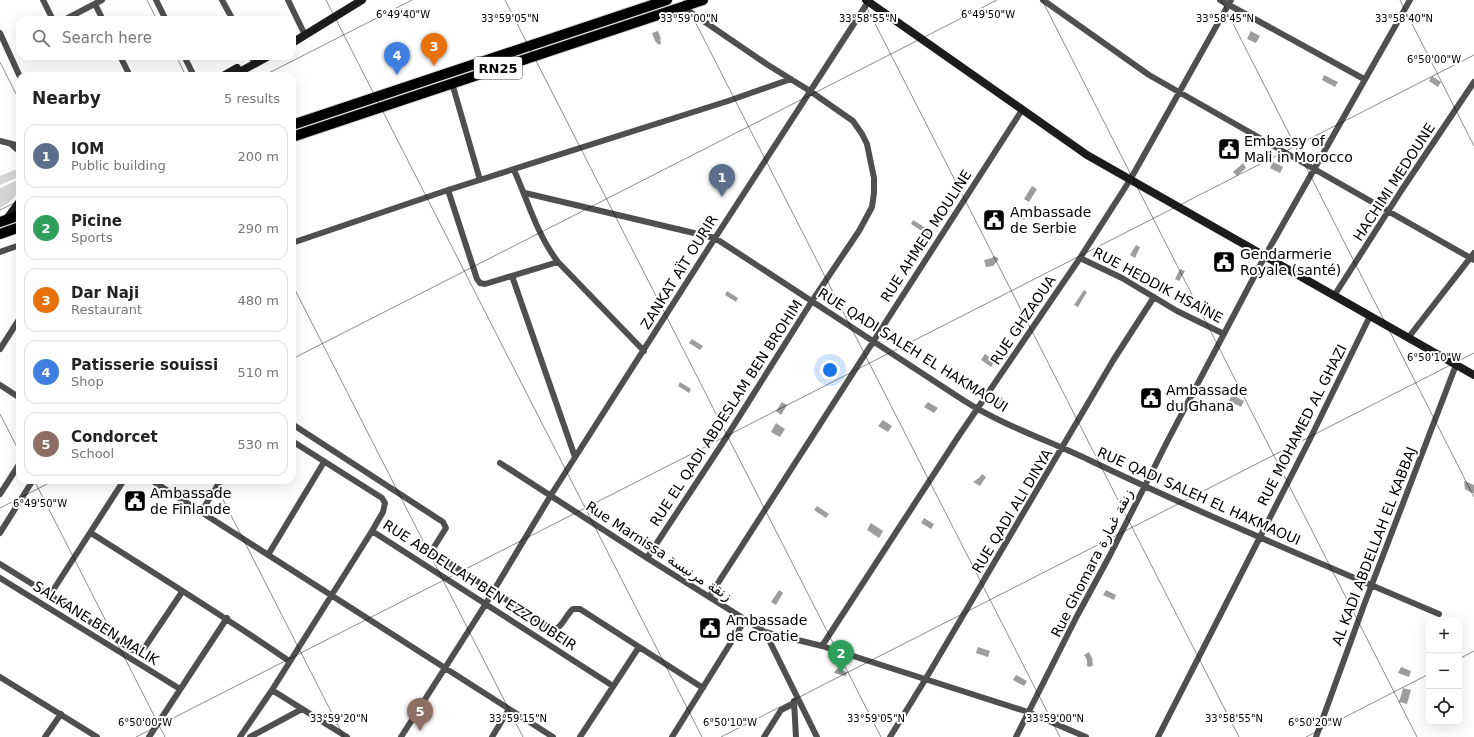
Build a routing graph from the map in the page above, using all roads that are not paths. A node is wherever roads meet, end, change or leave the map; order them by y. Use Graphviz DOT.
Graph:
graph roads {
  1 [pos="43,0"];
  2 [pos="85,0"];
  3 [pos="102,0"];
  4 [pos="156,0"];
  5 [pos="222,0"];
  6 [pos="288,0"];
  7 [pos="362,0"];
  8 [pos="668,0"];
  9 [pos="703,0"];
  10 [pos="1043,0"];
  11 [pos="1220,0"];
  12 [pos="1410,0"];
  13 [pos="353,1"];
  14 [pos="867,1"];
  15 [pos="1229,2"];
  16 [pos="95,4"];
  17 [pos="88,7"];
  18 [pos="683,7"];
  19 [pos="51,16"];
  20 [pos="71,16"];
  21 [pos="101,16"];
  22 [pos="164,16"];
  23 [pos="230,16"];
  24 [pos="304,32"];
  25 [pos="0,33"];
  26 [pos="296,35"];
  27 [pos="296,39"];
  28 [pos="122,60"];
  29 [pos="186,60"];
  30 [pos="252,60"];
  31 [pos="253,60"];
  32 [pos="18,72"];
  33 [pos="128,72"];
  34 [pos="192,72"];
  35 [pos="230,72"];
  36 [pos="237,72"];
  37 [pos="792,79"];
  38 [pos="1364,79"];
  39 [pos="1474,82"];
  40 [pos="452,84"];
  41 [pos="810,91"];
  42 [pos="1180,92"];
  43 [pos="1022,110"];
  44 [pos="296,124"];
  45 [pos="296,136"];
  46 [pos="0,141"];
  47 [pos="11,144"];
  48 [pos="16,145"];
  49 [pos="16,148"];
  50 [pos="1314,169"];
  51 [pos="514,170"];
  52 [pos="480,180"];
  53 [pos="1130,180"];
  54 [pos="448,190"];
  55 [pos="525,193"];
  56 [pos="16,206"];
  57 [pos="1388,212"];
  58 [pos="16,217"];
  59 [pos="3,221"];
  60 [pos="15,229"];
  61 [pos="0,234"];
  62 [pos="715,238"];
  63 [pos="296,243"];
  64 [pos="16,246"];
  65 [pos="0,252"];
  66 [pos="1265,256"];
  67 [pos="1473,257"];
  68 [pos="1080,258"];
  69 [pos="558,262"];
  70 [pos="512,276"];
  71 [pos="1334,296"];
  72 [pos="1154,297"];
  73 [pos="812,301"];
  74 [pos="1370,316"];
  75 [pos="16,324"];
  76 [pos="1224,334"];
  77 [pos="1408,338"];
  78 [pos="873,340"];
  79 [pos="0,349"];
  80 [pos="644,351"];
  81 [pos="1456,365"];
  82 [pos="1473,372"];
  83 [pos="0,385"];
  84 [pos="16,395"];
  85 [pos="977,409"];
  86 [pos="296,427"];
  87 [pos="296,444"];
  88 [pos="1063,448"];
  89 [pos="575,457"];
  90 [pos="324,462"];
  91 [pos="500,463"];
  92 [pos="16,467"];
  93 [pos="3,482"];
  94 [pos="30,484"];
  95 [pos="121,484"];
  96 [pos="157,484"];
  97 [pos="218,484"];
  98 [pos="1145,487"];
  99 [pos="1,492"];
  100 [pos="551,495"];
  101 [pos="201,512"];
  102 [pos="372,531"];
  103 [pos="0,532"];
  104 [pos="91,532"];
  105 [pos="1260,536"];
  106 [pos="268,555"];
  107 [pos="647,558"];
  108 [pos="0,564"];
  109 [pos="0,578"];
  110 [pos="1372,585"];
  111 [pos="493,591"];
  112 [pos="182,592"];
  113 [pos="331,595"];
  114 [pos="50,596"];
  115 [pos="709,597"];
  116 [pos="486,604"];
  117 [pos="1439,614"];
  118 [pos="227,618"];
  119 [pos="745,620"];
  120 [pos="765,632"];
  121 [pos="822,646"];
  122 [pos="639,647"];
  123 [pos="289,661"];
  124 [pos="445,668"];
  125 [pos="0,677"];
  126 [pos="925,680"];
  127 [pos="613,686"];
  128 [pos="703,688"];
  129 [pos="180,689"];
  130 [pos="272,690"];
  131 [pos="795,694"];
  132 [pos="793,704"];
  133 [pos="302,709"];
  134 [pos="509,709"];
  135 [pos="1028,712"];
  136 [pos="61,714"];
  137 [pos="45,737"];
  138 [pos="97,737"];
  139 [pos="149,737"];
  140 [pos="240,737"];
  141 [pos="250,737"];
  142 [pos="347,737"];
  143 [pos="402,737"];
  144 [pos="492,737"];
  145 [pos="552,737"];
  146 [pos="580,737"];
  147 [pos="672,737"];
  148 [pos="764,737"];
  149 [pos="796,737"];
  150 [pos="817,737"];
  151 [pos="890,737"];
  152 [pos="1016,737"];
  153 [pos="1086,737"];
  154 [pos="1158,737"];
  155 [pos="1316,737"];
  1 -- 19 [label="street"];
  2 -- 17 [label="street"];
  3 -- 16 [label="street"];
  4 -- 22 [label="street"];
  5 -- 23 [label="street"];
  6 -- 24 [label="street"];
  7 -- 13 [label="main road"];
  8 -- 44 [label="main road, RN25"];
  9 -- 18 [label="main road, RN25"];
  10 -- 42 [label="street"];
  11 -- 15 [label="street"];
  12 -- 38 [label="street, Rue Ghomara زنقة غمارة"];
  13 -- 24 [label="main road"];
  14 -- 41 [label="street, ZANKAT AÏT OURIR"];
  14 -- 43 [label="main road"];
  15 -- 38 [label="street"];
  15 -- 42 [label="street, RUE GHZAOUA"];
  16 -- 17 [label="street"];
  16 -- 21 [label="street"];
  17 -- 20 [label="street"];
  18 -- 37 [label="street, RUE EL QADI ABDESLAM BEN BROHIM"];
  18 -- 40 [label="main road, RN25"];
  24 -- 26 [label="main road"];
  24 -- 27 [label="main road"];
  25 -- 32 [label="street"];
  28 -- 33 [label="street"];
  29 -- 34 [label="street"];
  30 -- 35 [label="main road"];
  31 -- 36 [label="main road"];
  37 -- 41 [label="street, RUE EL QADI ABDESLAM BEN BROHIM"];
  37 -- 51 [label="street"];
  38 -- 50 [label="street, Rue Ghomara زنقة غمارة"];
  39 -- 57 [label="street, HACHIMI MEDOUNE"];
  40 -- 45 [label="main road, RN25"];
  40 -- 52 [label="street"];
  41 -- 62 [label="street, ZANKAT AÏT OURIR"];
  41 -- 73 [label="street, RUE EL QADI ABDESLAM BEN BROHIM"];
  42 -- 50 [label="street"];
  42 -- 53 [label="street, RUE GHZAOUA"];
  43 -- 53 [label="main road"];
  43 -- 78 [label="street, RUE AHMED MOULINE"];
  46 -- 47 [label="street"];
  47 -- 48 [label="street"];
  47 -- 49 [label="street"];
  50 -- 57 [label="street"];
  50 -- 66 [label="street, Rue Ghomara زنقة غمارة"];
  51 -- 52 [label="street"];
  51 -- 55 [label="street"];
  52 -- 54 [label="street"];
  53 -- 66 [label="main road"];
  53 -- 68 [label="street, RUE GHZAOUA"];
  54 -- 63 [label="street"];
  54 -- 70 [label="street"];
  55 -- 62 [label="street, RUE QADI SALEH EL HAKMAOUI"];
  55 -- 69 [label="street"];
  56 -- 59 [label="main road"];
  57 -- 67 [label="street"];
  57 -- 71 [label="street, HACHIMI MEDOUNE"];
  58 -- 59 [label="main road"];
  60 -- 61 [label="main road"];
  62 -- 73 [label="street, RUE QADI SALEH EL HAKMAOUI"];
  62 -- 80 [label="street, ZANKAT AÏT OURIR"];
  64 -- 65 [label="street"];
  66 -- 71 [label="main road"];
  66 -- 76 [label="street, Rue Ghomara زنقة غمارة"];
  67 -- 77 [label="street"];
  68 -- 72 [label="street, RUE HEDDIK HSAÏNE"];
  68 -- 85 [label="street, RUE GHZAOUA"];
  69 -- 70 [label="street"];
  69 -- 80 [label="street"];
  70 -- 89 [label="street"];
  71 -- 74 [label="main road"];
  72 -- 76 [label="street, RUE HEDDIK HSAÏNE"];
  72 -- 88 [label="street, RUE QADI ALI DINYA"];
  73 -- 78 [label="street, RUE QADI SALEH EL HAKMAOUI"];
  73 -- 107 [label="street, RUE EL QADI ABDESLAM BEN BROHIM"];
  74 -- 77 [label="main road"];
  74 -- 105 [label="street, RUE MOHAMED AL GHAZI"];
  75 -- 79 [label="street"];
  76 -- 98 [label="street, Rue Ghomara زنقة غمارة"];
  77 -- 81 [label="main road"];
  78 -- 85 [label="street, RUE QADI SALEH EL HAKMAOUI"];
  78 -- 115 [label="street, RUE AHMED MOULINE"];
  80 -- 89 [label="street, ZANKAT AÏT OURIR"];
  81 -- 82 [label="main road"];
  81 -- 110 [label="street, AL KADI ABDELLAH EL KABBAJ"];
  83 -- 84 [label="street"];
  85 -- 88 [label="street, RUE QADI SALEH EL HAKMAOUI"];
  85 -- 121 [label="street, RUE GHZAOUA"];
  86 -- 111 [label="street, RUE ABDELLAH BEN EZZOUBEIR"];
  87 -- 90 [label="street, RUE ABDELLAH BEN EZZOUBEIR"];
  88 -- 98 [label="street, RUE QADI SALEH EL HAKMAOUI"];
  88 -- 126 [label="street, RUE QADI ALI DINYA"];
  89 -- 100 [label="street, ZANKAT AÏT OURIR"];
  90 -- 102 [label="street, RUE ABDELLAH BEN EZZOUBEIR"];
  90 -- 106 [label="street"];
  91 -- 100 [label="street, Rue Marnissa زنقة مرنيسة"];
  92 -- 93 [label="street"];
  93 -- 99 [label="street"];
  94 -- 103 [label="street"];
  95 -- 104 [label="street"];
  96 -- 101 [label="street"];
  97 -- 101 [label="street"];
  98 -- 105 [label="street, RUE QADI SALEH EL HAKMAOUI"];
  98 -- 135 [label="street, Rue Ghomara زنقة غمارة"];
  100 -- 107 [label="street, Rue Marnissa زنقة مرنيسة"];
  100 -- 111 [label="street, ZANKAT AÏT OURIR"];
  101 -- 106 [label="street"];
  102 -- 113 [label="street"];
  102 -- 116 [label="street, RUE ABDELLAH BEN EZZOUBEIR"];
  104 -- 112 [label="street"];
  104 -- 114 [label="street"];
  105 -- 110 [label="street, RUE QADI SALEH EL HAKMAOUI"];
  105 -- 154 [label="street, RUE MOHAMED AL GHAZI"];
  106 -- 113 [label="street"];
  107 -- 115 [label="street, Rue Marnissa زنقة مرنيسة"];
  108 -- 114 [label="street, SALKANE BEN MALIK"];
  109 -- 129 [label="street, SALKANE BEN MALIK"];
  110 -- 117 [label="street, RUE QADI SALEH EL HAKMAOUI"];
  110 -- 155 [label="street, AL KADI ABDELLAH EL KABBAJ"];
  111 -- 116 [label="street, ZANKAT AÏT OURIR"];
  111 -- 122 [label="street, RUE ABDELLAH BEN EZZOUBEIR"];
  112 -- 114 [label="street, SALKANE BEN MALIK"];
  112 -- 118 [label="street"];
  113 -- 123 [label="street"];
  113 -- 124 [label="street"];
  115 -- 119 [label="street, Rue Marnissa زنقة مرنيسة"];
  116 -- 124 [label="street, ZANKAT AÏT OURIR"];
  116 -- 127 [label="street, RUE ABDELLAH BEN EZZOUBEIR"];
  118 -- 123 [label="street"];
  118 -- 129 [label="street"];
  119 -- 120 [label="street, Rue Marnissa زنقة مرنيسة"];
  119 -- 128 [label="street"];
  120 -- 121 [label="street, Rue Marnissa زنقة مرنيسة"];
  120 -- 131 [label="street"];
  121 -- 126 [label="street, Rue Marnissa زنقة مرنيسة"];
  122 -- 127 [label="street"];
  122 -- 128 [label="street, RUE ABDELLAH BEN EZZOUBEIR"];
  123 -- 130 [label="street"];
  124 -- 134 [label="street"];
  124 -- 143 [label="street, ZANKAT AÏT OURIR"];
  125 -- 136 [label="street"];
  126 -- 135 [label="street, Rue Marnissa زنقة مرنيسة"];
  126 -- 151 [label="street, RUE QADI ALI DINYA"];
  127 -- 146 [label="street"];
  128 -- 147 [label="street"];
  129 -- 139 [label="street"];
  130 -- 133 [label="street"];
  130 -- 140 [label="street"];
  131 -- 132 [label="street"];
  131 -- 150 [label="street"];
  132 -- 148 [label="street"];
  132 -- 149 [label="street"];
  133 -- 141 [label="street"];
  133 -- 142 [label="street"];
  134 -- 144 [label="street"];
  134 -- 145 [label="street"];
  135 -- 152 [label="street, Rue Ghomara زنقة غمارة"];
  135 -- 153 [label="street, Rue Marnissa زنقة مرنيسة"];
  136 -- 137 [label="street"];
  136 -- 138 [label="street"];
}
